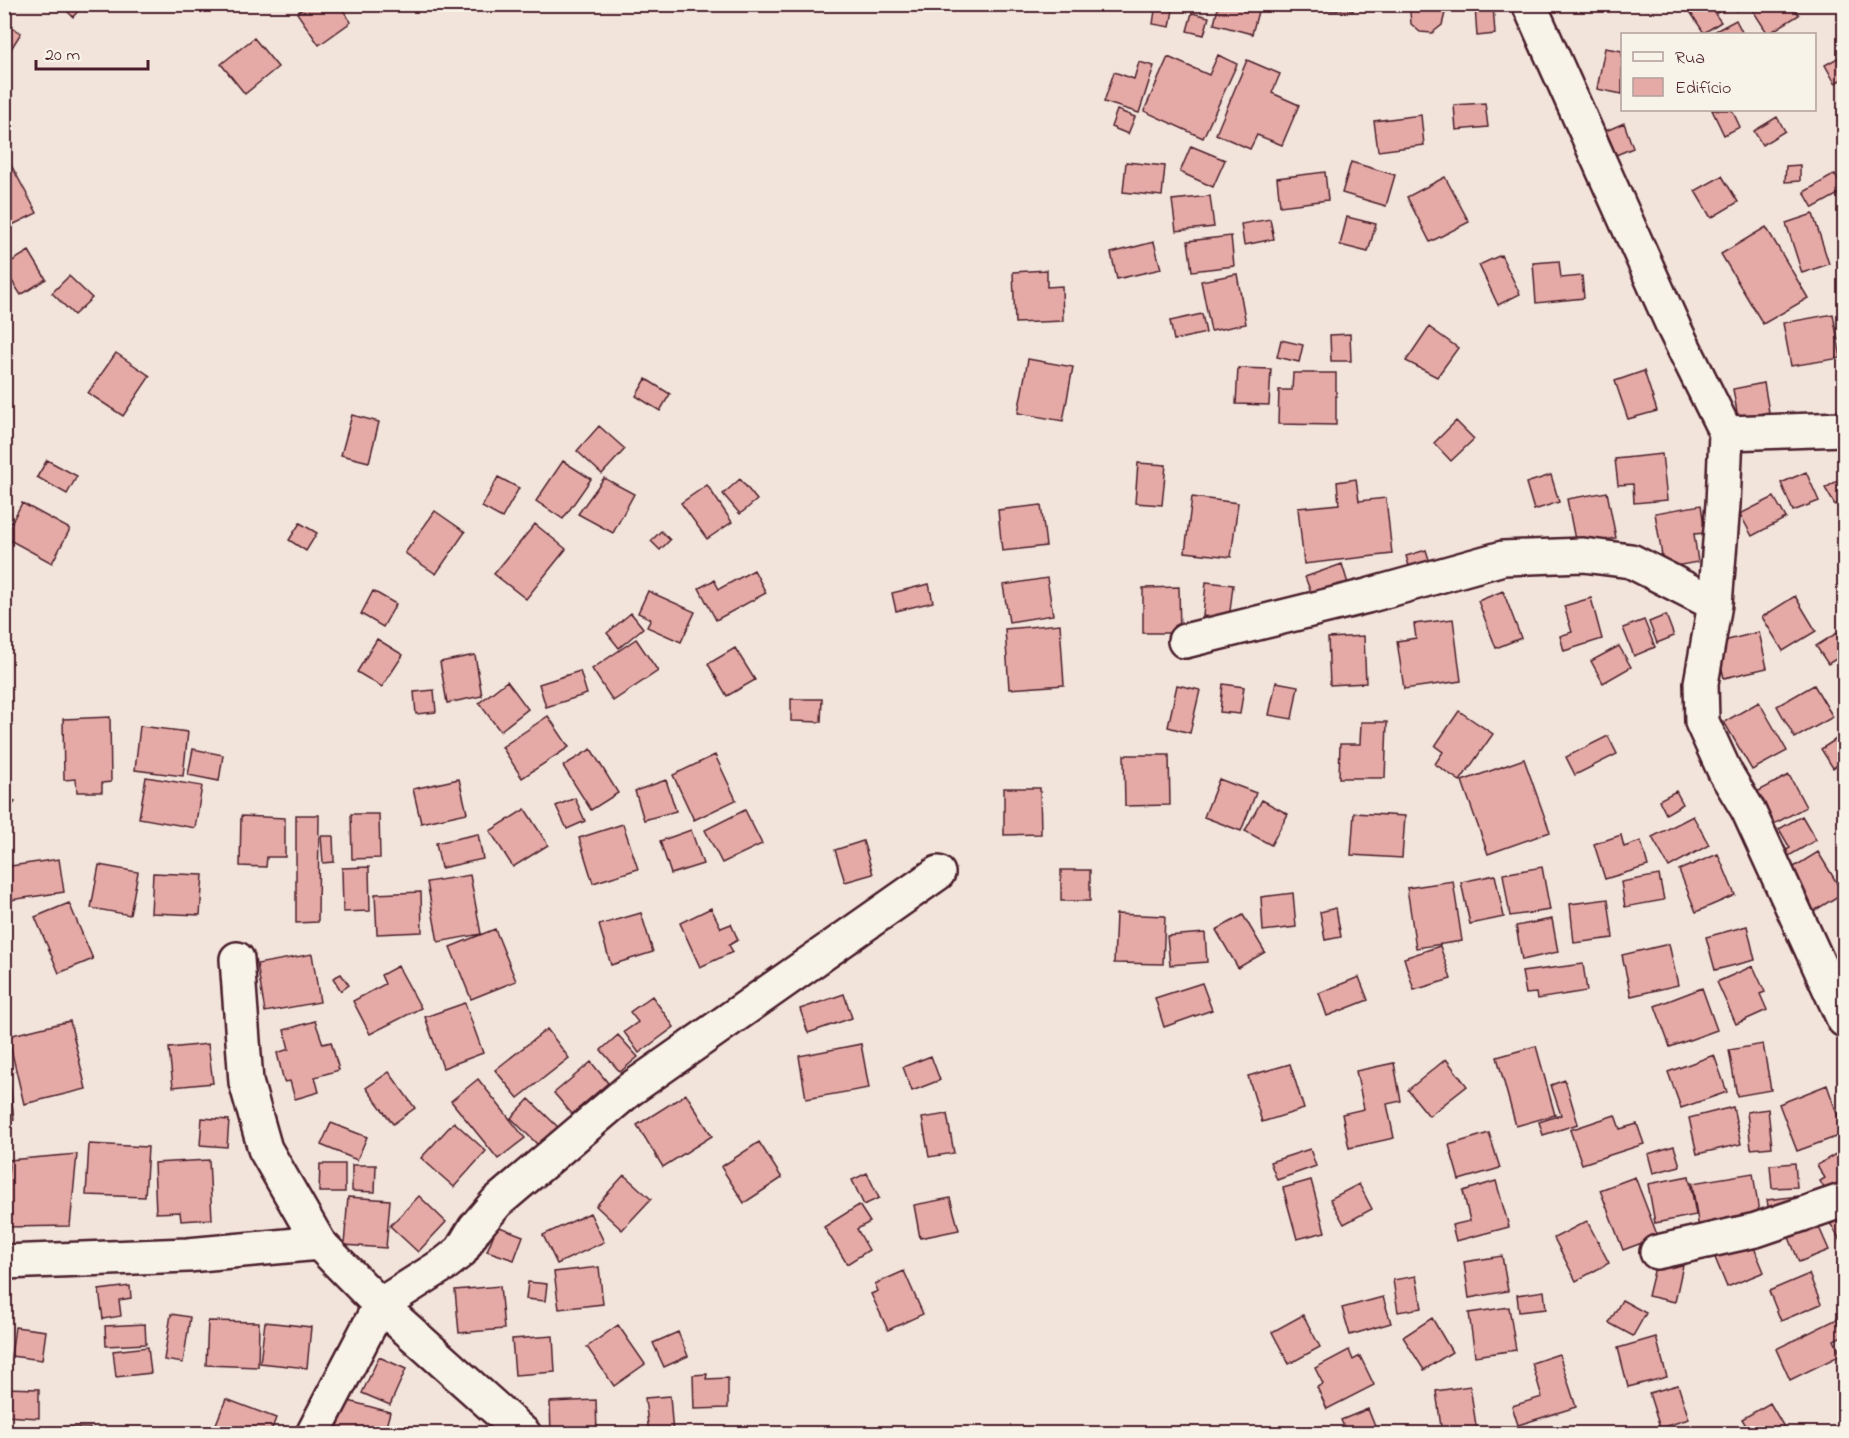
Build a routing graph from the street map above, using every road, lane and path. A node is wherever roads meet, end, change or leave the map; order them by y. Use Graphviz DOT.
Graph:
graph roads {
  1 [pos="1529,4"];
  2 [pos="1845,429"];
  3 [pos="1726,433"];
  4 [pos="1715,604"];
  5 [pos="1185,641"];
  6 [pos="938,873"];
  7 [pos="237,959"];
  8 [pos="1845,1020"];
  9 [pos="1845,1200"];
  10 [pos="319,1243"];
  11 [pos="1657,1252"];
  12 [pos="4,1262"];
  13 [pos="380,1305"];
  14 [pos="313,1434"];
  15 [pos="524,1434"];
  1 -- 3 [label="street"];
  2 -- 3 [label="street"];
  3 -- 4 [label="street"];
  4 -- 5 [label="street"];
  4 -- 8 [label="street"];
  6 -- 13 [label="street"];
  7 -- 10 [label="street"];
  9 -- 11 [label="street"];
  10 -- 12 [label="street"];
  10 -- 13 [label="street"];
  13 -- 14 [label="street"];
  13 -- 15 [label="street"];
}
